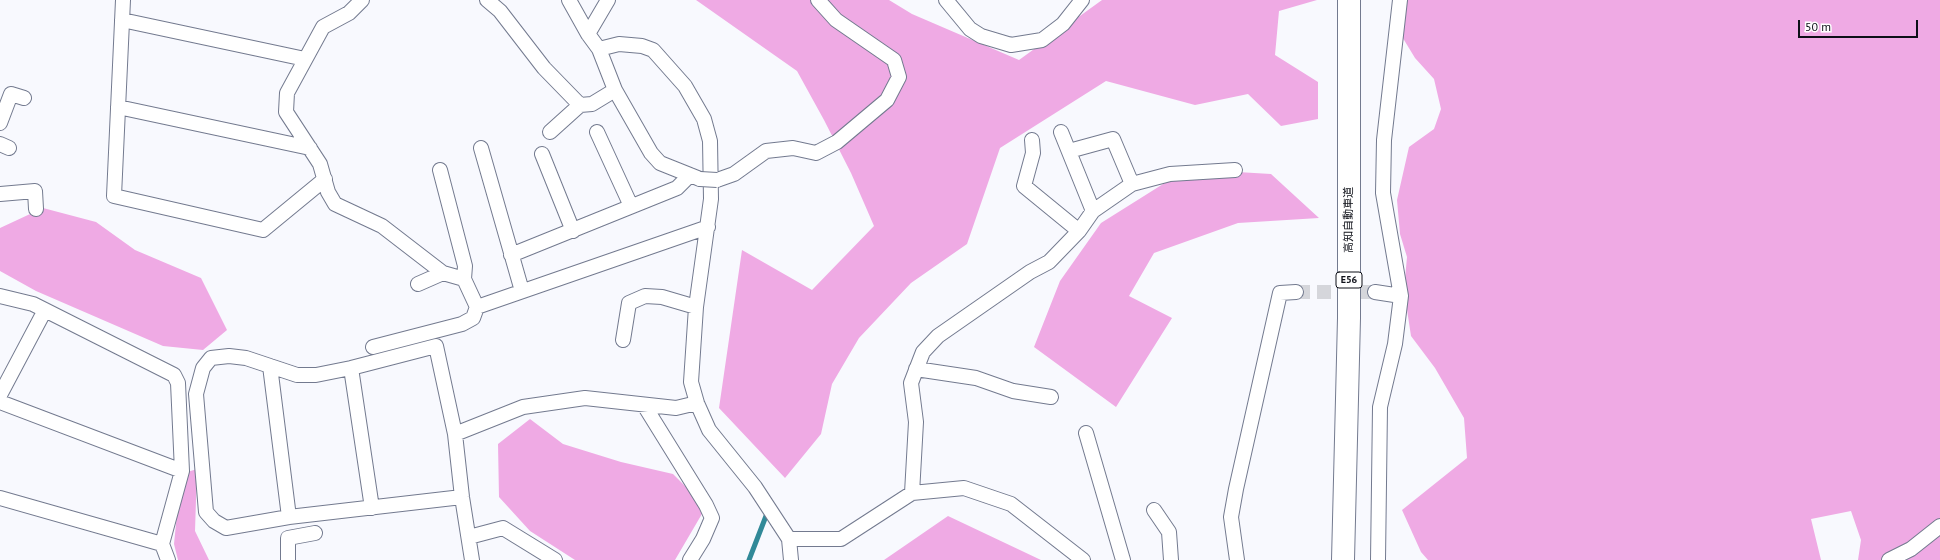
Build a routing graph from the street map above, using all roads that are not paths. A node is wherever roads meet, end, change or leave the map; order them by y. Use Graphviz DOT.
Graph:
graph roads {
  1 [pos="123,0"];
  2 [pos="362,0"];
  3 [pos="487,0"];
  4 [pos="569,0"];
  5 [pos="608,0"];
  6 [pos="818,0"];
  7 [pos="946,0"];
  8 [pos="1082,0"];
  9 [pos="1349,0"];
  10 [pos="1362,0"];
  11 [pos="1400,0"];
  12 [pos="122,20"];
  13 [pos="588,34"];
  14 [pos="599,49"];
  15 [pos="305,59"];
  16 [pos="615,90"];
  17 [pos="24,98"];
  18 [pos="580,105"];
  19 [pos="118,107"];
  20 [pos="0,123"];
  21 [pos="550,132"];
  22 [pos="597,132"];
  23 [pos="1061,132"];
  24 [pos="1032,140"];
  25 [pos="310,148"];
  26 [pos="481,148"];
  27 [pos="1069,151"];
  28 [pos="542,154"];
  29 [pos="440,170"];
  30 [pos="1235,170"];
  31 [pos="695,177"];
  32 [pos="325,179"];
  33 [pos="1132,184"];
  34 [pos="0,194"];
  35 [pos="631,206"];
  36 [pos="36,209"];
  37 [pos="1093,211"];
  38 [pos="708,227"];
  39 [pos="573,231"];
  40 [pos="1079,232"];
  41 [pos="511,255"];
  42 [pos="443,273"];
  43 [pos="464,280"];
  44 [pos="418,284"];
  45 [pos="522,291"];
  46 [pos="1296,292"];
  47 [pos="1375,292"];
  48 [pos="0,296"];
  49 [pos="1401,296"];
  50 [pos="477,307"];
  51 [pos="696,307"];
  52 [pos="46,310"];
  53 [pos="623,340"];
  54 [pos="373,346"];
  55 [pos="270,366"];
  56 [pos="351,368"];
  57 [pos="916,369"];
  58 [pos="0,394"];
  59 [pos="1051,397"];
  60 [pos="0,402"];
  61 [pos="697,403"];
  62 [pos="644,405"];
  63 [pos="1086,433"];
  64 [pos="456,434"];
  65 [pos="182,472"];
  66 [pos="912,493"];
  67 [pos="462,497"];
  68 [pos="0,498"];
  69 [pos="372,508"];
  70 [pos="1154,510"];
  71 [pos="289,517"];
  72 [pos="1940,526"];
  73 [pos="315,533"];
  74 [pos="469,537"];
  75 [pos="789,539"];
  76 [pos="162,544"];
  77 [pos="168,560"];
  78 [pos="288,560"];
  79 [pos="472,560"];
  80 [pos="555,560"];
  81 [pos="690,560"];
  82 [pos="791,560"];
  83 [pos="1083,560"];
  84 [pos="1123,560"];
  85 [pos="1171,560"];
  86 [pos="1237,560"];
  87 [pos="1343,560"];
  88 [pos="1358,560"];
  89 [pos="1378,560"];
  90 [pos="1889,560"];
  1 -- 12 [label="street"];
  2 -- 15 [label="street"];
  3 -- 18 [label="street"];
  4 -- 13 [label="street"];
  5 -- 13 [label="street"];
  6 -- 31 [label="street, bridge"];
  7 -- 8 [label="street"];
  9 -- 87 [label="highway, 高知自動車道 / E56"];
  10 -- 88 [label="highway, 高知自動車道 / E56"];
  11 -- 49 [label="street"];
  12 -- 15 [label="street"];
  12 -- 19 [label="street"];
  13 -- 14 [label="street"];
  14 -- 16 [label="street"];
  14 -- 38 [label="street"];
  15 -- 25 [label="street"];
  16 -- 18 [label="street"];
  16 -- 31 [label="street"];
  17 -- 20 [label="street"];
  18 -- 21 [label="street"];
  19 -- 25 [label="street"];
  19 -- 32 [label="street"];
  22 -- 35 [label="street"];
  23 -- 27 [label="street"];
  24 -- 40 [label="street"];
  25 -- 32 [label="street"];
  26 -- 41 [label="street"];
  27 -- 33 [label="street"];
  27 -- 37 [label="street"];
  28 -- 39 [label="street"];
  29 -- 43 [label="street"];
  30 -- 33 [label="street"];
  31 -- 35 [label="street"];
  32 -- 42 [label="street"];
  33 -- 37 [label="street"];
  34 -- 36 [label="street"];
  35 -- 39 [label="street"];
  37 -- 40 [label="street"];
  38 -- 45 [label="street"];
  38 -- 51 [label="street"];
  39 -- 41 [label="street"];
  40 -- 57 [label="street"];
  41 -- 45 [label="street"];
  42 -- 43 [label="street"];
  42 -- 44 [label="street"];
  43 -- 50 [label="street"];
  45 -- 50 [label="street"];
  46 -- 86 [label="street"];
  47 -- 49 [label="street"];
  48 -- 52 [label="street"];
  49 -- 89 [label="street"];
  50 -- 54 [label="street"];
  51 -- 53 [label="street"];
  51 -- 61 [label="street"];
  52 -- 58 [label="street"];
  52 -- 65 [label="street"];
  55 -- 56 [label="street"];
  55 -- 71 [label="street"];
  55 -- 71 [label="street"];
  56 -- 64 [label="street"];
  56 -- 69 [label="street"];
  57 -- 59 [label="street"];
  57 -- 66 [label="street"];
  60 -- 65 [label="street"];
  61 -- 62 [label="street"];
  61 -- 75 [label="street"];
  62 -- 64 [label="street"];
  62 -- 81 [label="street"];
  63 -- 84 [label="street"];
  64 -- 67 [label="street"];
  65 -- 76 [label="street"];
  66 -- 75 [label="street"];
  66 -- 83 [label="street"];
  67 -- 69 [label="street"];
  67 -- 74 [label="street"];
  68 -- 76 [label="street"];
  69 -- 71 [label="street"];
  70 -- 85 [label="street"];
  72 -- 90 [label="street"];
  73 -- 78 [label="street"];
  74 -- 79 [label="street"];
  74 -- 80 [label="street"];
  75 -- 82 [label="street"];
  76 -- 77 [label="street"];
}
